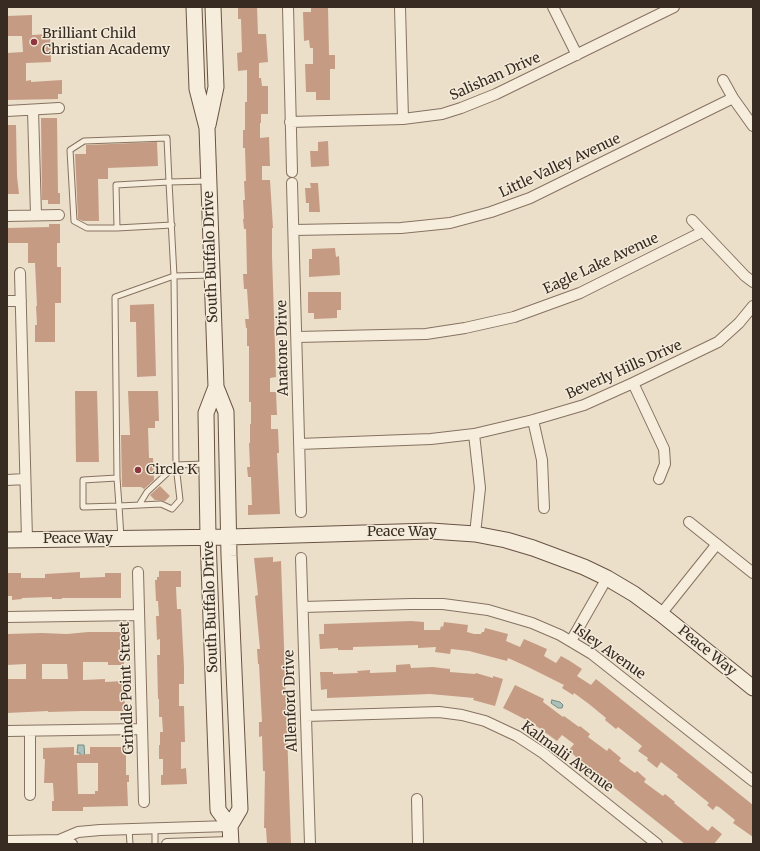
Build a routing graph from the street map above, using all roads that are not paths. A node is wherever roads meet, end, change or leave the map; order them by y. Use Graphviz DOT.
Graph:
graph roads {
  1 [pos="194,7"];
  2 [pos="213,7"];
  3 [pos="288,7"];
  4 [pos="400,7"];
  5 [pos="554,7"];
  6 [pos="674,7"];
  7 [pos="577,55"];
  8 [pos="723,80"];
  9 [pos="733,98"];
  10 [pos="59,108"];
  11 [pos="33,110"];
  12 [pos="7,111"];
  13 [pos="403,119"];
  14 [pos="290,122"];
  15 [pos="753,126"];
  16 [pos="207,128"];
  17 [pos="292,172"];
  18 [pos="209,181"];
  19 [pos="169,182"];
  20 [pos="292,183"];
  21 [pos="36,215"];
  22 [pos="59,215"];
  23 [pos="7,216"];
  24 [pos="692,220"];
  25 [pos="172,226"];
  26 [pos="117,228"];
  27 [pos="294,230"];
  28 [pos="702,232"];
  29 [pos="20,273"];
  30 [pos="212,275"];
  31 [pos="174,276"];
  32 [pos="753,282"];
  33 [pos="7,301"];
  34 [pos="21,301"];
  35 [pos="753,306"];
  36 [pos="297,337"];
  37 [pos="633,383"];
  38 [pos="216,387"];
  39 [pos="534,420"];
  40 [pos="474,434"];
  41 [pos="299,444"];
  42 [pos="207,464"];
  43 [pos="176,465"];
  44 [pos="117,478"];
  45 [pos="659,479"];
  46 [pos="7,480"];
  47 [pos="25,480"];
  48 [pos="139,505"];
  49 [pos="119,506"];
  50 [pos="544,508"];
  51 [pos="301,512"];
  52 [pos="689,522"];
  53 [pos="475,534"];
  54 [pos="208,537"];
  55 [pos="229,537"];
  56 [pos="120,539"];
  57 [pos="7,540"];
  58 [pos="26,540"];
  59 [pos="717,544"];
  60 [pos="301,558"];
  61 [pos="138,572"];
  62 [pos="753,573"];
  63 [pos="607,578"];
  64 [pos="303,608"];
  65 [pos="660,614"];
  66 [pos="139,615"];
  67 [pos="7,617"];
  68 [pos="571,641"];
  69 [pos="753,688"];
  70 [pos="306,716"];
  71 [pos="142,730"];
  72 [pos="7,731"];
  73 [pos="30,731"];
  74 [pos="753,781"];
  75 [pos="30,795"];
  76 [pos="417,799"];
  77 [pos="144,802"];
  78 [pos="230,826"];
  79 [pos="155,828"];
  80 [pos="129,829"];
  81 [pos="58,840"];
  82 [pos="7,841"];
  83 [pos="231,843"];
  84 [pos="72,844"];
  85 [pos="130,844"];
  86 [pos="155,844"];
  87 [pos="168,844"];
  88 [pos="310,844"];
  89 [pos="418,844"];
  90 [pos="657,844"];
  1 -- 16 [label="main road, South Buffalo Drive"];
  2 -- 16 [label="main road, South Buffalo Drive"];
  3 -- 14 [label="street"];
  4 -- 13 [label="street"];
  5 -- 7 [label="street"];
  6 -- 7 [label="street, Salishan Drive"];
  7 -- 13 [label="street, Salishan Drive"];
  8 -- 9 [label="street"];
  9 -- 15 [label="street"];
  9 -- 27 [label="street, Little Valley Avenue"];
  10 -- 11 [label="street"];
  11 -- 12 [label="street"];
  11 -- 21 [label="street"];
  13 -- 14 [label="street, Salishan Drive"];
  14 -- 17 [label="street"];
  16 -- 18 [label="main road, South Buffalo Drive"];
  18 -- 19 [label="lane"];
  18 -- 30 [label="main road, South Buffalo Drive"];
  19 -- 25 [label="lane"];
  19 -- 26 [label="lane"];
  19 -- 26 [label="lane"];
  20 -- 27 [label="street, Anatone Drive"];
  21 -- 22 [label="street"];
  21 -- 23 [label="street"];
  24 -- 28 [label="street"];
  25 -- 26 [label="lane"];
  25 -- 31 [label="lane"];
  27 -- 36 [label="street, Anatone Drive"];
  28 -- 32 [label="street"];
  28 -- 36 [label="street, Eagle Lake Avenue"];
  29 -- 34 [label="street"];
  30 -- 31 [label="lane"];
  30 -- 38 [label="main road, South Buffalo Drive"];
  31 -- 43 [label="lane"];
  31 -- 44 [label="lane"];
  33 -- 34 [label="street"];
  34 -- 47 [label="street"];
  35 -- 37 [label="street, Beverly Hills Drive"];
  36 -- 41 [label="street, Anatone Drive"];
  37 -- 39 [label="street, Beverly Hills Drive"];
  37 -- 45 [label="street"];
  38 -- 42 [label="main road, South Buffalo Drive"];
  38 -- 55 [label="main road, South Buffalo Drive"];
  39 -- 40 [label="street, Beverly Hills Drive"];
  39 -- 50 [label="street"];
  40 -- 41 [label="street, Beverly Hills Drive"];
  40 -- 53 [label="street"];
  41 -- 51 [label="street, Anatone Drive"];
  42 -- 43 [label="lane"];
  42 -- 54 [label="main road, South Buffalo Drive"];
  43 -- 48 [label="lane"];
  43 -- 48 [label="lane"];
  44 -- 49 [label="lane"];
  44 -- 49 [label="lane"];
  46 -- 47 [label="street"];
  47 -- 58 [label="street"];
  48 -- 49 [label="lane"];
  49 -- 56 [label="lane"];
  52 -- 59 [label="street"];
  53 -- 55 [label="main road, Peace Way"];
  53 -- 63 [label="main road, Peace Way"];
  54 -- 55 [label="main road, Peace Way"];
  54 -- 56 [label="main road, Peace Way"];
  54 -- 78 [label="main road, South Buffalo Drive"];
  55 -- 78 [label="main road, South Buffalo Drive"];
  56 -- 58 [label="main road, Peace Way"];
  57 -- 58 [label="main road, Peace Way"];
  59 -- 62 [label="street"];
  59 -- 65 [label="street"];
  60 -- 64 [label="street, Allenford Drive"];
  61 -- 66 [label="street, Grindle Point Street"];
  63 -- 65 [label="main road, Peace Way"];
  63 -- 68 [label="street"];
  64 -- 68 [label="street, Isley Avenue"];
  64 -- 70 [label="street, Allenford Drive"];
  65 -- 69 [label="main road, Peace Way"];
  66 -- 67 [label="street"];
  66 -- 71 [label="street, Grindle Point Street"];
  68 -- 74 [label="street, Isley Avenue"];
  70 -- 88 [label="street, Allenford Drive"];
  70 -- 90 [label="street, Kalmalii Avenue"];
  71 -- 73 [label="street"];
  71 -- 77 [label="street, Grindle Point Street"];
  72 -- 73 [label="street"];
  73 -- 75 [label="street"];
  76 -- 89 [label="street"];
  78 -- 79 [label="street"];
  78 -- 83 [label="main road"];
  79 -- 80 [label="street"];
  79 -- 86 [label="lane"];
  80 -- 81 [label="street"];
  80 -- 85 [label="lane"];
  81 -- 82 [label="street"];
  81 -- 84 [label="street"];
  83 -- 87 [label="street"];
}
